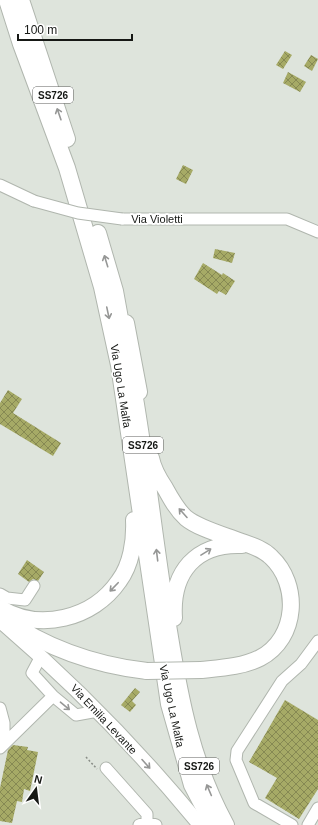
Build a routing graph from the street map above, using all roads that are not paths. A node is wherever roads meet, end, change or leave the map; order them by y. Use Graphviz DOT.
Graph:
graph roads {
  1 [pos="6,0"];
  2 [pos="21,0"];
  3 [pos="0,185"];
  4 [pos="318,232"];
  5 [pos="115,291"];
  6 [pos="131,456"];
  7 [pos="250,545"];
  8 [pos="34,586"];
  9 [pos="0,594"];
  10 [pos="0,608"];
  11 [pos="0,616"];
  12 [pos="0,621"];
  13 [pos="318,641"];
  14 [pos="41,656"];
  15 [pos="53,696"];
  16 [pos="181,704"];
  17 [pos="0,708"];
  18 [pos="98,711"];
  19 [pos="2,746"];
  20 [pos="106,768"];
  21 [pos="318,808"];
  22 [pos="147,824"];
  23 [pos="200,825"];
  24 [pos="213,825"];
  25 [pos="226,825"];
  26 [pos="292,825"];
  27 [pos="308,825"];
  1 -- 6 [label="highway, Via Ugo La Malfa / SS726, one-way"];
  5 -- 2 [label="highway, Via Ugo La Malfa / SS726, one-way"];
  3 -- 4 [label="street, Via Violetti, bridge"];
  7 -- 5 [label="highway, one-way"];
  16 -- 5 [label="highway, Via Ugo La Malfa / SS726, one-way"];
  6 -- 10 [label="highway, one-way"];
  6 -- 24 [label="highway, Via Ugo La Malfa / SS726"];
  7 -- 11 [label="highway, bridge"];
  16 -- 7 [label="highway, one-way"];
  8 -- 9 [label="street"];
  12 -- 14 [label="main road, Via Emilia Levante"];
  13 -- 26 [label="street"];
  14 -- 15 [label="street"];
  14 -- 18 [label="main road, Via Emilia Levante"];
  15 -- 18 [label="street, one-way"];
  15 -- 19 [label="street"];
  25 -- 16 [label="highway, Via Ugo La Malfa / SS726, one-way"];
  17 -- 19 [label="street"];
  18 -- 23 [label="main road, Via Emilia Levante, one-way"];
  20 -- 22 [label="street"];
  21 -- 27 [label="street"];
}
